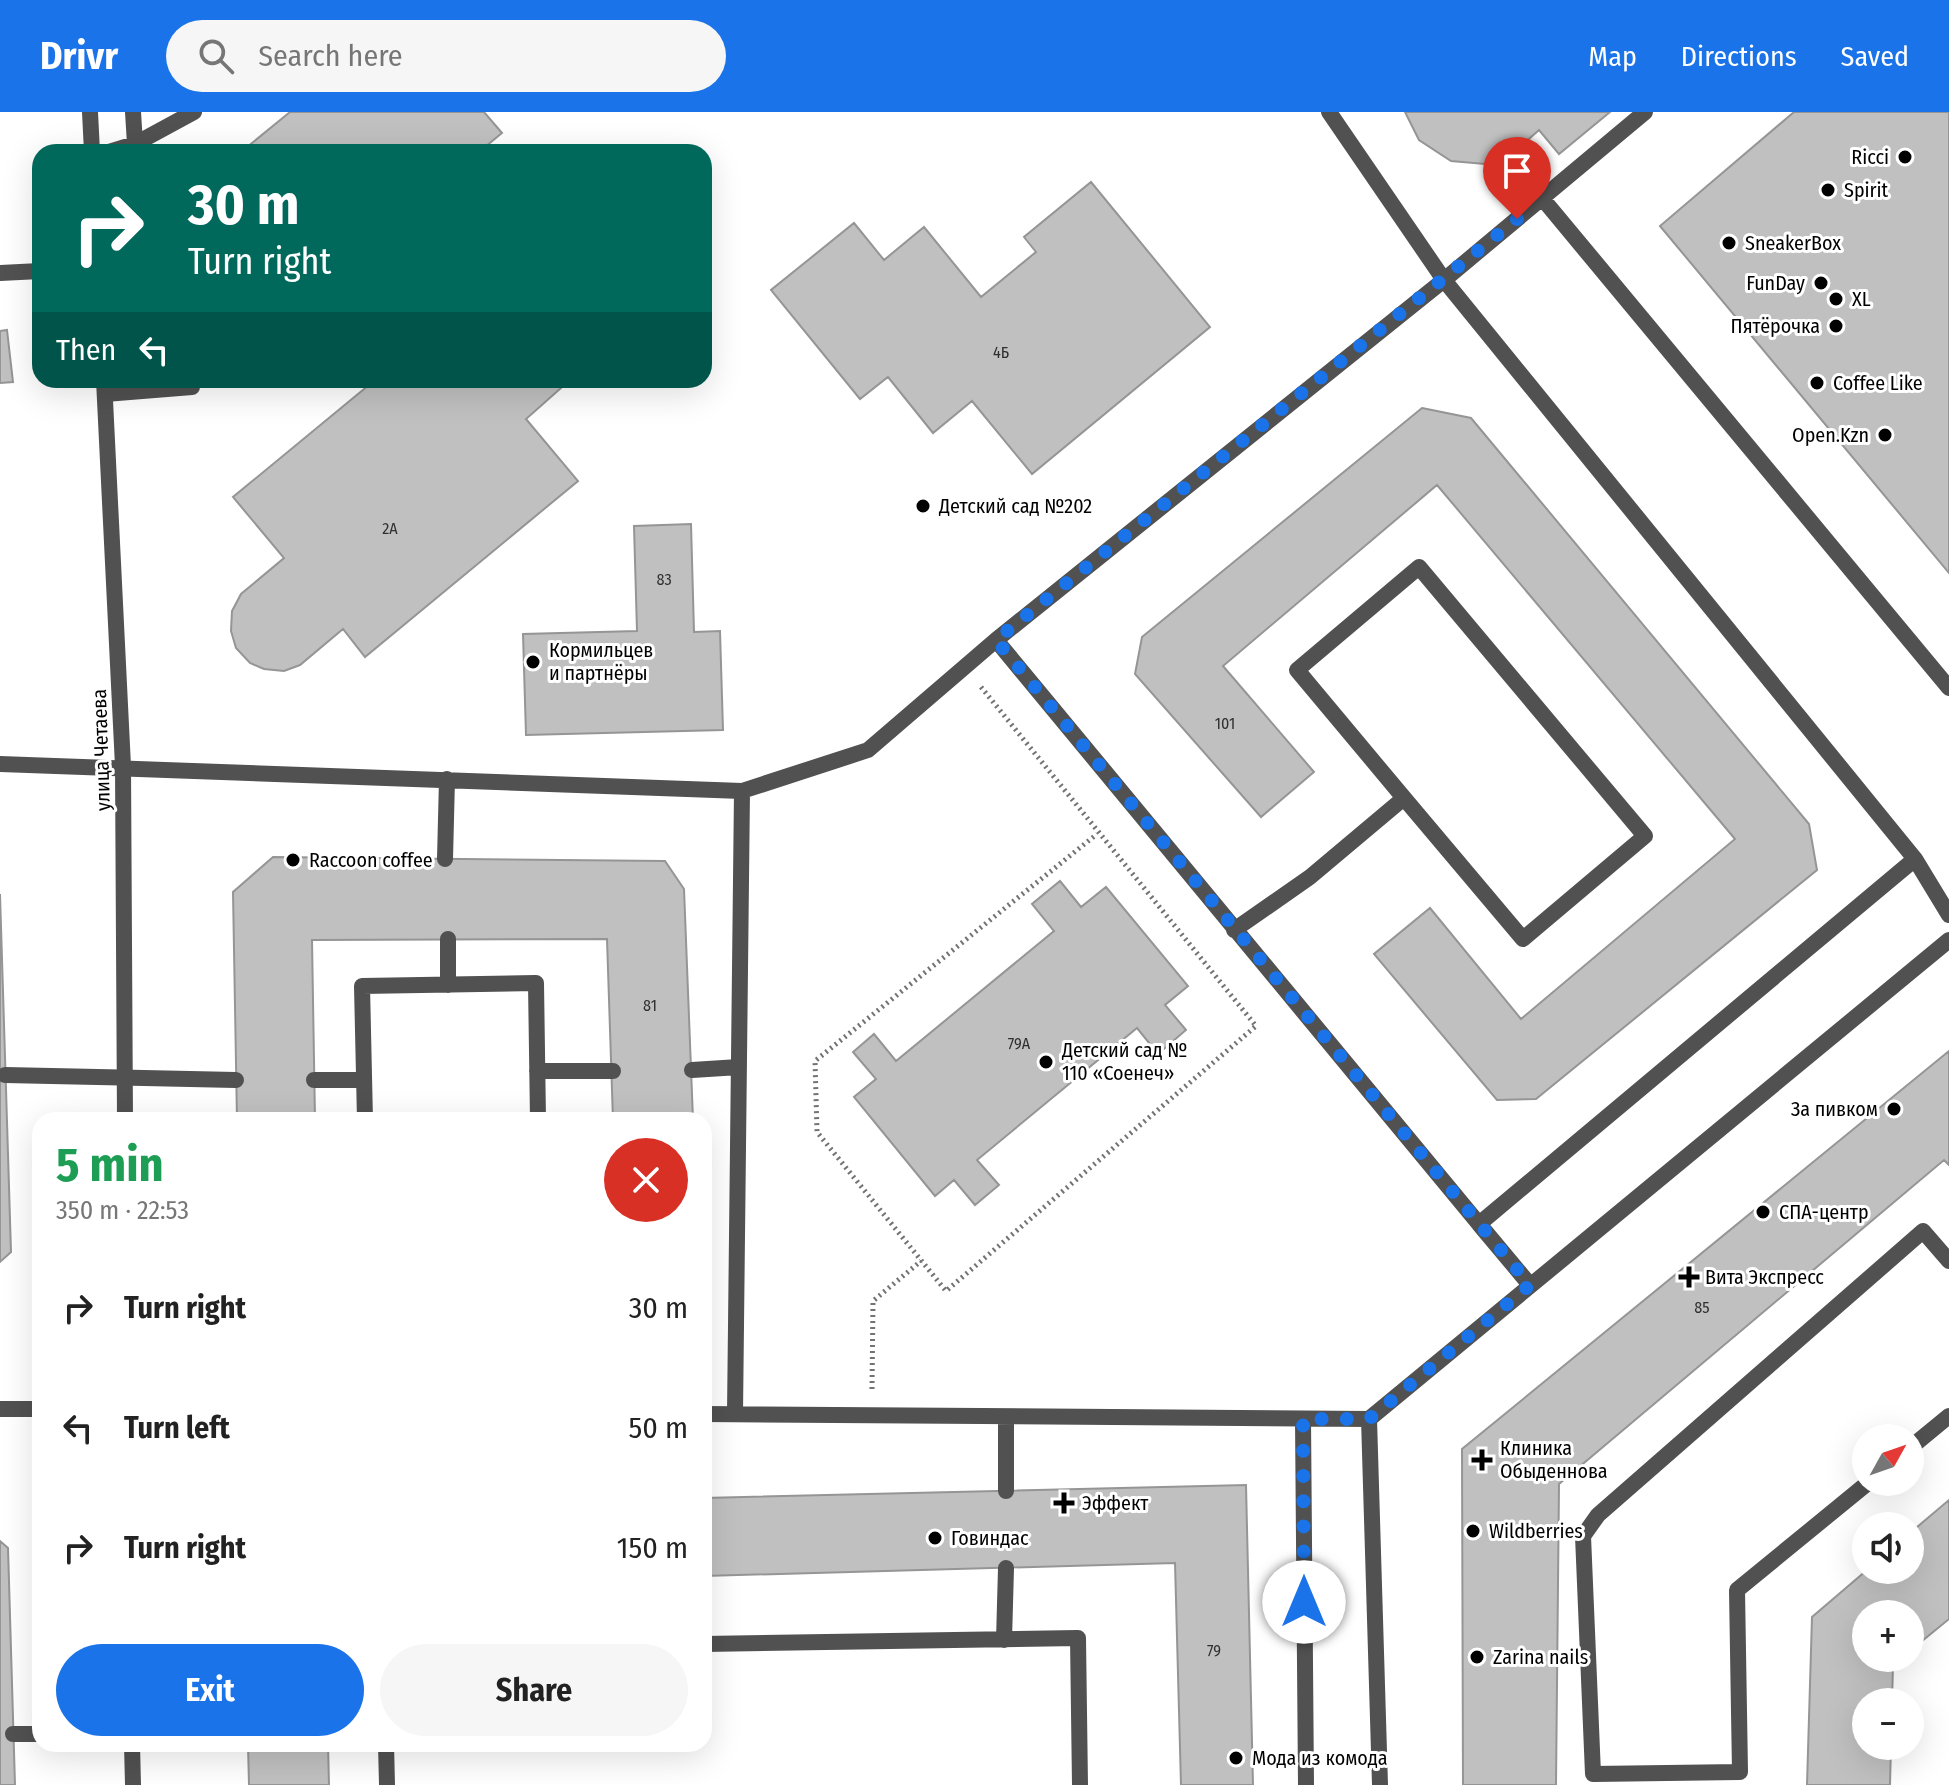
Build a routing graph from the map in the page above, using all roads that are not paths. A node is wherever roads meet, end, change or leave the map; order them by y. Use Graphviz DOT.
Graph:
graph roads {
  1 [pos="90,112"];
  2 [pos="133,112"];
  3 [pos="194,112"];
  4 [pos="1329,112"];
  5 [pos="1645,112"];
  6 [pos="92,144"];
  7 [pos="135,144"];
  8 [pos="1542,198"];
  9 [pos="32,271"];
  10 [pos="0,273"];
  11 [pos="1444,280"];
  12 [pos="104,388"];
  13 [pos="996,640"];
  14 [pos="1949,688"];
  15 [pos="0,764"];
  16 [pos="123,766"];
  17 [pos="447,779"];
  18 [pos="742,791"];
  19 [pos="1404,798"];
  20 [pos="445,859"];
  21 [pos="1915,859"];
  22 [pos="1949,915"];
  23 [pos="1234,930"];
  24 [pos="448,939"];
  25 [pos="1949,940"];
  26 [pos="448,985"];
  27 [pos="739,1067"];
  28 [pos="692,1070"];
  29 [pos="537,1071"];
  30 [pos="613,1071"];
  31 [pos="5,1075"];
  32 [pos="125,1079"];
  33 [pos="236,1080"];
  34 [pos="314,1080"];
  35 [pos="364,1080"];
  36 [pos="125,1112"];
  37 [pos="365,1112"];
  38 [pos="538,1112"];
  39 [pos="1479,1224"];
  40 [pos="1949,1261"];
  41 [pos="1530,1285"];
  42 [pos="0,1409"];
  43 [pos="32,1409"];
  44 [pos="712,1414"];
  45 [pos="735,1414"];
  46 [pos="1949,1416"];
  47 [pos="1006,1417"];
  48 [pos="1303,1419"];
  49 [pos="1369,1419"];
  50 [pos="1924,1437"];
  51 [pos="1006,1491"];
  52 [pos="1852,1496"];
  53 [pos="1006,1568"];
  54 [pos="1004,1640"];
  55 [pos="712,1644"];
  56 [pos="13,1734"];
  57 [pos="32,1734"];
  58 [pos="132,1752"];
  59 [pos="386,1752"];
  60 [pos="1657,1779"];
  61 [pos="133,1785"];
  62 [pos="387,1785"];
  63 [pos="1080,1785"];
  64 [pos="1306,1785"];
  65 [pos="1380,1785"];
  1 -- 6 [label="street"];
  2 -- 7 [label="street"];
  3 -- 7 [label="street"];
  4 -- 11 [label="street"];
  5 -- 8 [label="street"];
  8 -- 11 [label="street"];
  8 -- 14 [label="street"];
  9 -- 10 [label="street"];
  11 -- 13 [label="street"];
  11 -- 21 [label="street"];
  12 -- 16 [label="street, улица Четаева"];
  13 -- 18 [label="street"];
  13 -- 23 [label="street"];
  15 -- 16 [label="street"];
  16 -- 17 [label="street"];
  16 -- 32 [label="street, улица Четаева"];
  17 -- 18 [label="street"];
  17 -- 20 [label="street"];
  18 -- 27 [label="street"];
  19 -- 19 [label="street"];
  19 -- 23 [label="street"];
  21 -- 22 [label="street"];
  21 -- 39 [label="street"];
  23 -- 39 [label="street"];
  24 -- 26 [label="street"];
  25 -- 41 [label="street"];
  26 -- 29 [label="street"];
  26 -- 35 [label="street"];
  27 -- 28 [label="street"];
  27 -- 45 [label="street"];
  29 -- 30 [label="street"];
  29 -- 38 [label="street"];
  31 -- 32 [label="street"];
  32 -- 33 [label="street"];
  32 -- 36 [label="street, улица Четаева"];
  34 -- 35 [label="street"];
  35 -- 37 [label="street"];
  39 -- 41 [label="street"];
  40 -- 60 [label="street"];
  41 -- 49 [label="street"];
  42 -- 43 [label="street"];
  44 -- 45 [label="street"];
  45 -- 47 [label="street"];
  46 -- 50 [label="street"];
  47 -- 48 [label="street"];
  47 -- 51 [label="street"];
  48 -- 49 [label="street"];
  48 -- 64 [label="street"];
  49 -- 65 [label="street"];
  52 -- 60 [label="street"];
  53 -- 54 [label="street"];
  54 -- 55 [label="street"];
  54 -- 63 [label="street"];
  56 -- 57 [label="street"];
  58 -- 61 [label="street"];
  59 -- 62 [label="street"];
}
